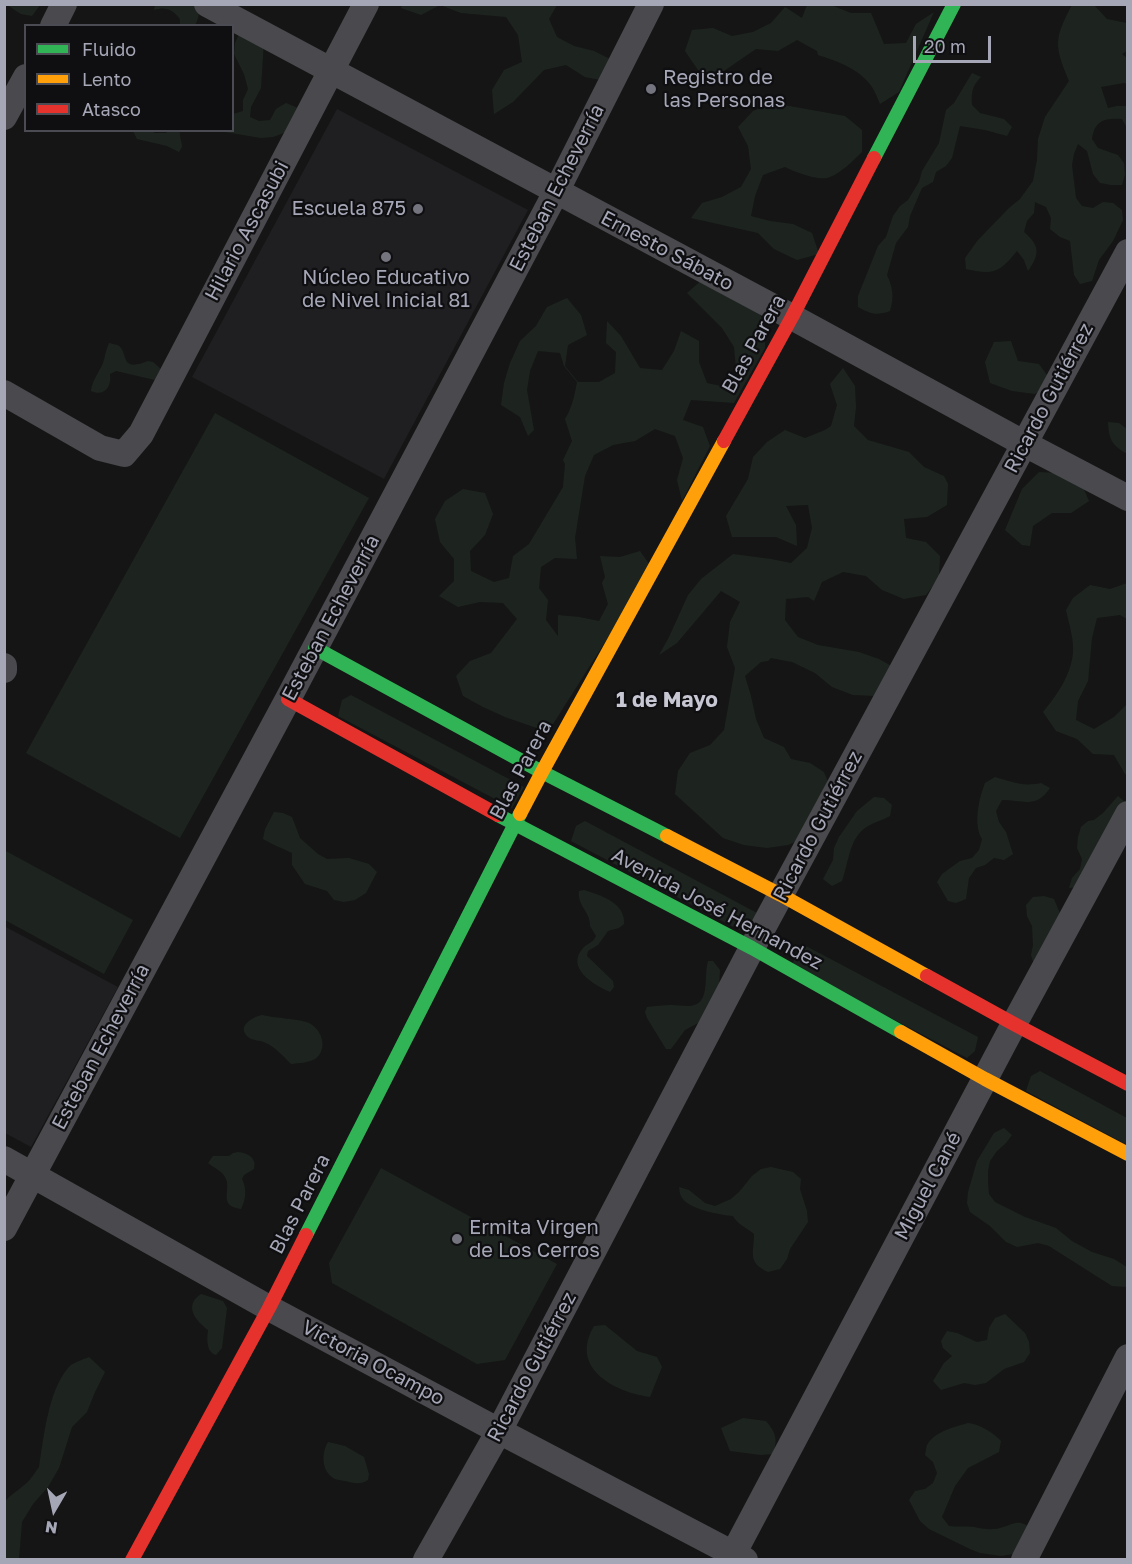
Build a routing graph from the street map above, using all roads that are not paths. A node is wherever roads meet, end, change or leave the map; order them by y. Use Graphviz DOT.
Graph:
graph roads {
  1 [pos="64,4"];
  2 [pos="207,4"];
  3 [pos="366,4"];
  4 [pos="651,4"];
  5 [pos="954,4"];
  6 [pos="54,24"];
  7 [pos="331,72"];
  8 [pos="24,81"];
  9 [pos="4,117"];
  10 [pos="556,192"];
  11 [pos="1128,252"];
  12 [pos="792,317"];
  13 [pos="4,393"];
  14 [pos="1024,444"];
  15 [pos="1128,498"];
  16 [pos="315,648"];
  17 [pos="288,699"];
  18 [pos="542,772"];
  19 [pos="1128,814"];
  20 [pos="514,824"];
  21 [pos="781,895"];
  22 [pos="752,948"];
  23 [pos="1014,1024"];
  24 [pos="985,1079"];
  25 [pos="1128,1084"];
  26 [pos="1128,1154"];
  27 [pos="4,1159"];
  28 [pos="33,1174"];
  29 [pos="4,1228"];
  30 [pos="269,1308"];
  31 [pos="1128,1357"];
  32 [pos="499,1431"];
  33 [pos="736,1558"];
  34 [pos="132,1560"];
  35 [pos="426,1560"];
  36 [pos="1024,1560"];
  1 -- 6 [label="street"];
  2 -- 7 [label="street, Ernesto Sábato"];
  3 -- 7 [label="street, Hilario Ascasubi"];
  4 -- 10 [label="street, Esteban Echeverría"];
  5 -- 12 [label="street, Blas Parera"];
  7 -- 10 [label="street, Ernesto Sábato"];
  7 -- 13 [label="street, Hilario Ascasubi"];
  8 -- 9 [label="street"];
  10 -- 12 [label="street, Ernesto Sábato"];
  10 -- 16 [label="street, Esteban Echeverría"];
  11 -- 14 [label="street, Ricardo Gutiérrez"];
  12 -- 14 [label="street, Ernesto Sábato"];
  12 -- 18 [label="street, Blas Parera"];
  14 -- 15 [label="street, Ernesto Sábato"];
  14 -- 21 [label="street, Ricardo Gutiérrez"];
  16 -- 17 [label="street, Esteban Echeverría"];
  16 -- 18 [label="street, Avenida José Hernandez"];
  17 -- 20 [label="street, Avenida José Hernandez"];
  17 -- 28 [label="street, Esteban Echeverría"];
  18 -- 20 [label="street, Blas Parera"];
  18 -- 21 [label="street, Avenida José Hernandez"];
  19 -- 23 [label="street, Miguel Cané"];
  20 -- 22 [label="street, Avenida José Hernandez"];
  20 -- 30 [label="street, Blas Parera"];
  21 -- 22 [label="street, Ricardo Gutiérrez"];
  21 -- 23 [label="street, Avenida José Hernandez"];
  22 -- 24 [label="street, Avenida José Hernandez"];
  22 -- 32 [label="street, Ricardo Gutiérrez"];
  23 -- 24 [label="street, Miguel Cané"];
  23 -- 25 [label="street, Avenida José Hernandez"];
  24 -- 26 [label="street, Avenida José Hernandez"];
  24 -- 33 [label="street, Miguel Cané"];
  27 -- 28 [label="street, Victoria Ocampo"];
  28 -- 29 [label="street, Esteban Echeverría"];
  28 -- 30 [label="street, Victoria Ocampo"];
  30 -- 32 [label="street, Victoria Ocampo"];
  30 -- 34 [label="street, Blas Parera"];
  31 -- 36 [label="street"];
  32 -- 33 [label="street, Victoria Ocampo"];
  32 -- 35 [label="street, Ricardo Gutiérrez"];
}
